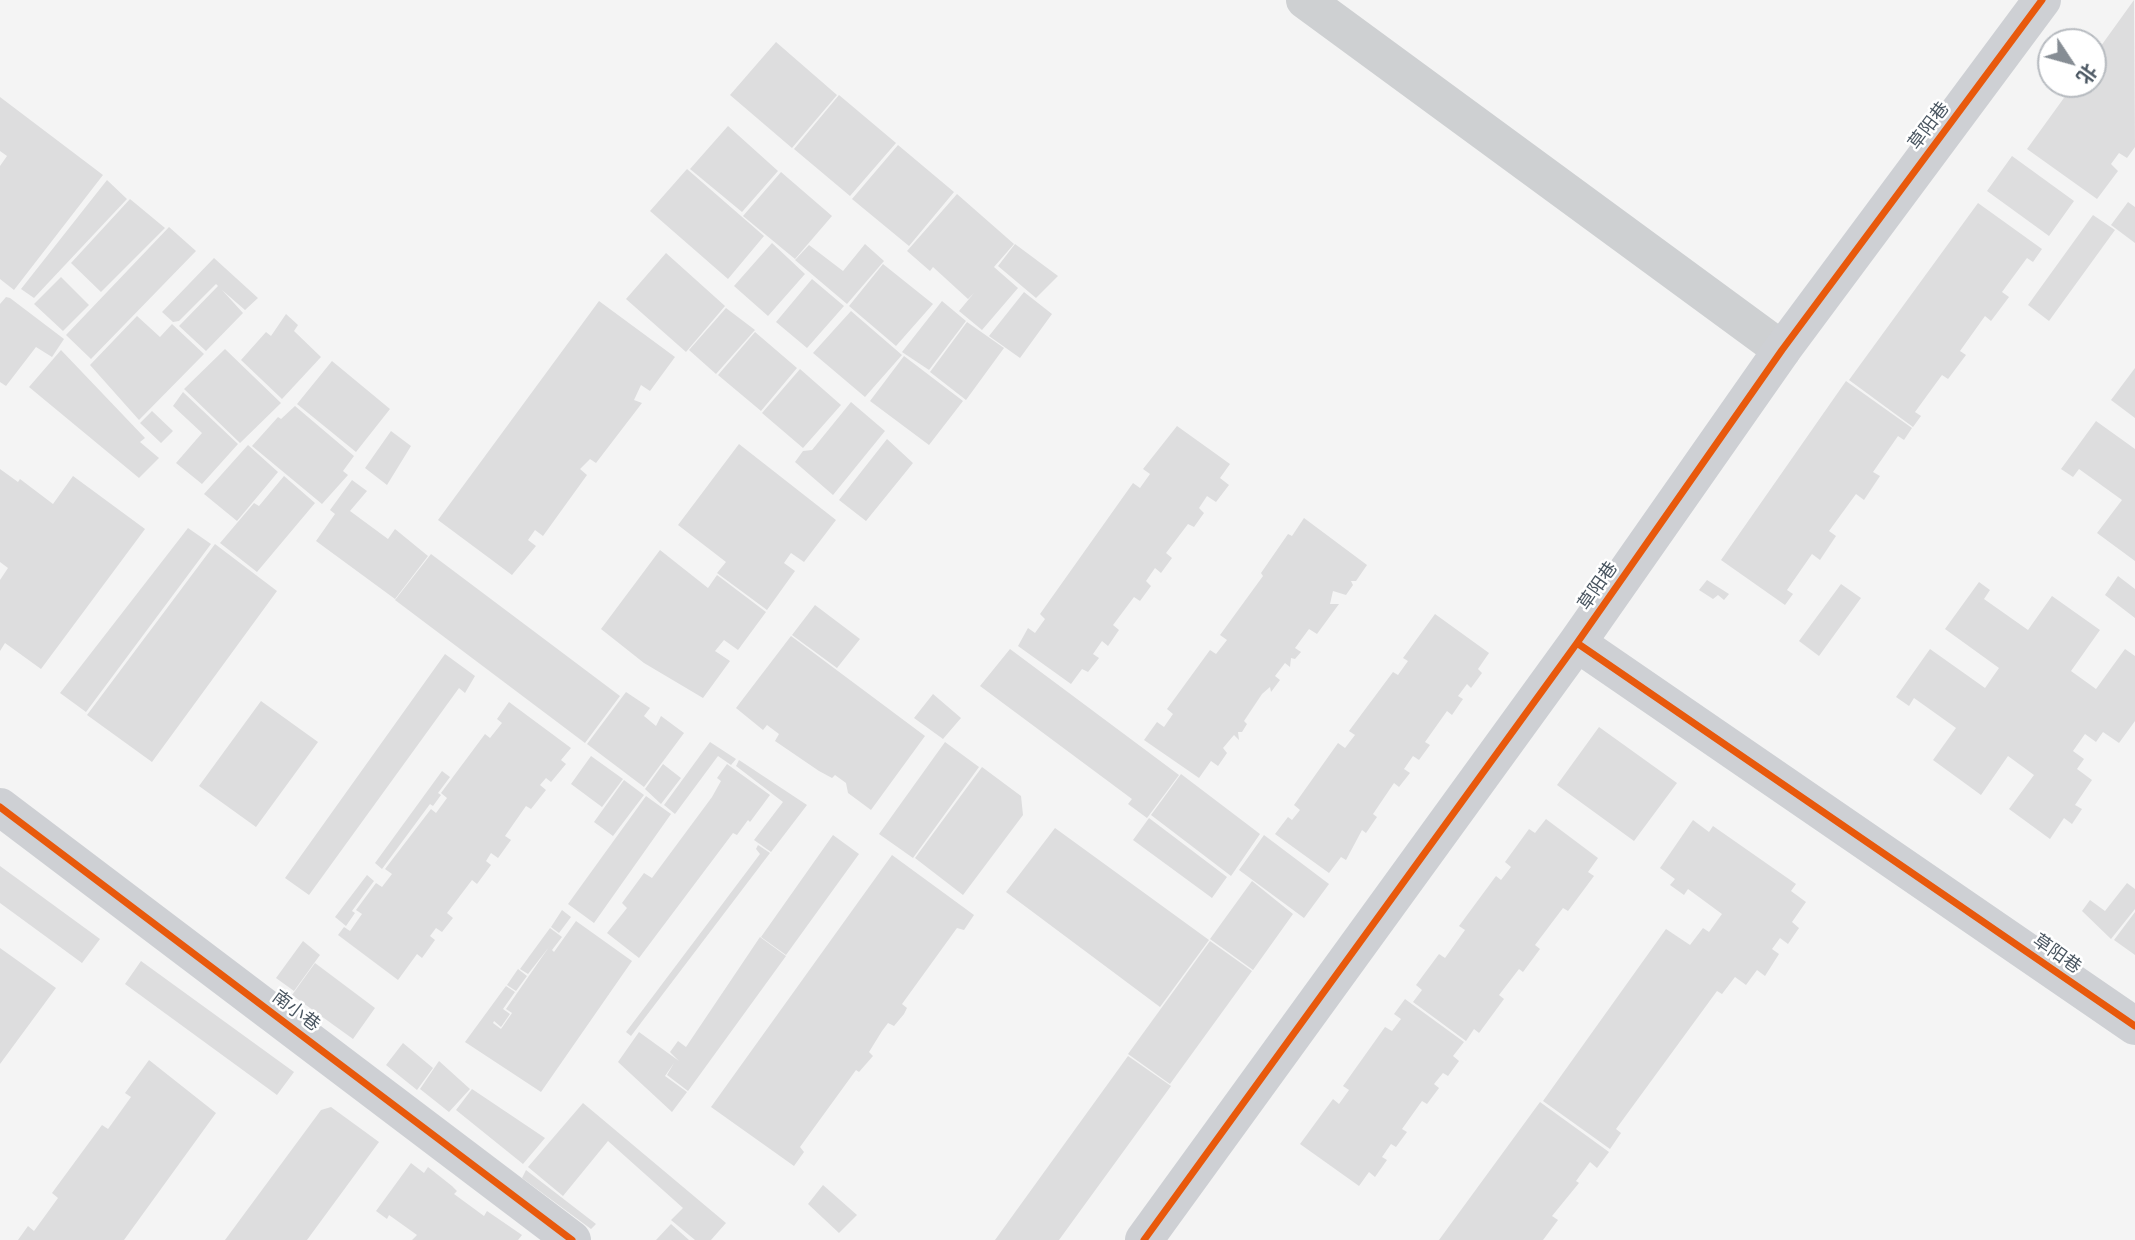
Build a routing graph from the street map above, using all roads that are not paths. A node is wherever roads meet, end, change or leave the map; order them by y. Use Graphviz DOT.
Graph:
graph roads {
  1 [pos="1305,0"];
  2 [pos="2042,0"];
  3 [pos="1782,350"];
  4 [pos="1577,643"];
  5 [pos="0,807"];
  6 [pos="2135,1026"];
  7 [pos="572,1240"];
  8 [pos="1144,1240"];
  1 -- 3 [label="street"];
  2 -- 3 [label="street, 草阳巷"];
  3 -- 4 [label="street, 草阳巷"];
  4 -- 6 [label="street, 草阳巷"];
  4 -- 8 [label="street"];
  5 -- 7 [label="street, 南小巷"];
}
